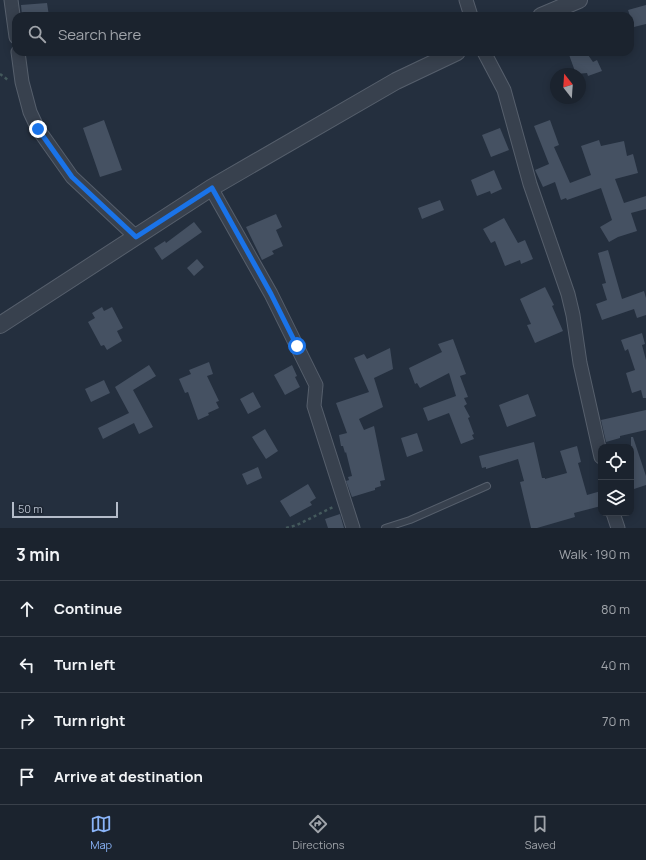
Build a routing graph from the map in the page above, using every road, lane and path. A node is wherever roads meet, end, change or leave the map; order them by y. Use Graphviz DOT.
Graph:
graph roads {
  1 [pos="11,0"];
  2 [pos="466,0"];
  3 [pos="579,0"];
  4 [pos="13,12"];
  5 [pos="470,12"];
  6 [pos="550,12"];
  7 [pos="19,56"];
  8 [pos="449,56"];
  9 [pos="486,56"];
  10 [pos="212,188"];
  11 [pos="136,237"];
  12 [pos="0,325"];
  13 [pos="598,444"];
  14 [pos="487,486"];
  15 [pos="345,502"];
  16 [pos="614,516"];
  17 [pos="286,528"];
  18 [pos="353,528"];
  19 [pos="385,528"];
  20 [pos="618,528"];
  1 -- 4 [label="street"];
  2 -- 5 [label="street"];
  3 -- 6 [label="street"];
  7 -- 11 [label="street"];
  8 -- 10 [label="street"];
  9 -- 13 [label="street"];
  10 -- 11 [label="street"];
  10 -- 15 [label="street"];
  11 -- 12 [label="street"];
  14 -- 19 [label="lane"];
  15 -- 17 [label="path"];
  15 -- 18 [label="street"];
  16 -- 20 [label="street"];
}
